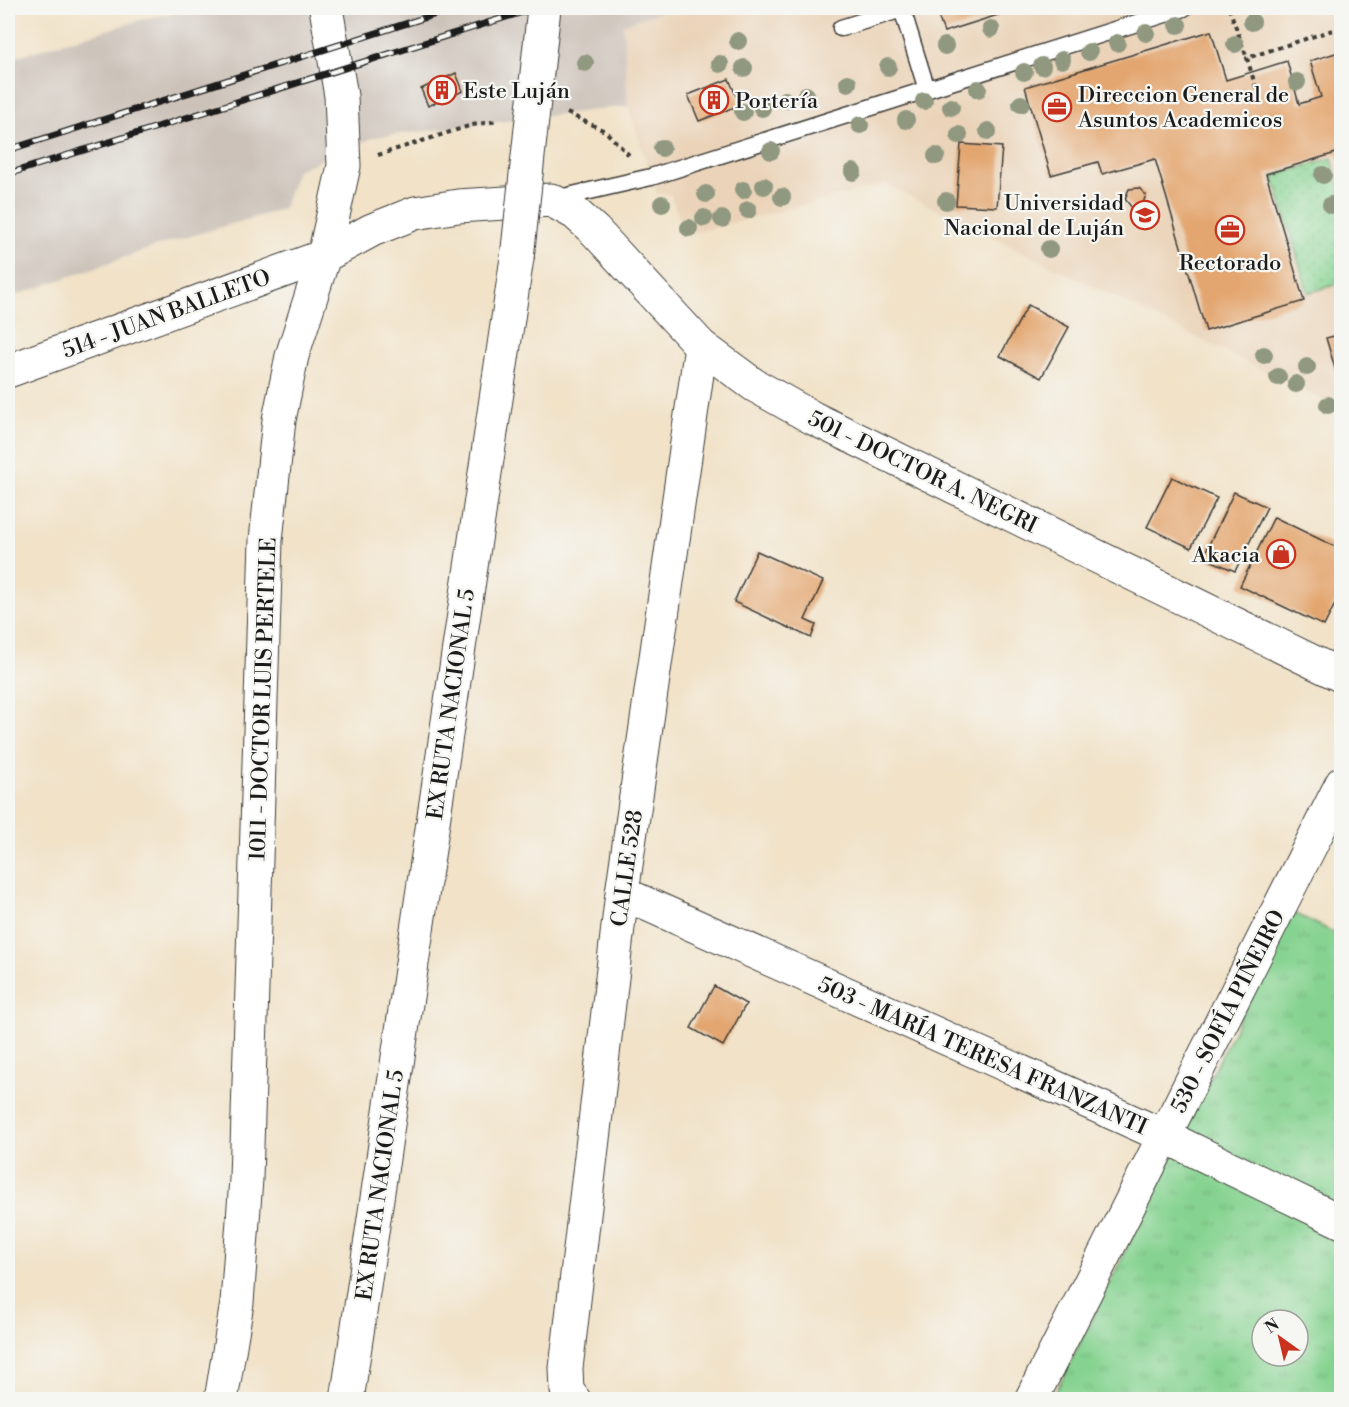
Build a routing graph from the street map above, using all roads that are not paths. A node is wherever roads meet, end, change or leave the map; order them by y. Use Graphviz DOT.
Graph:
graph roads {
  1 [pos="326,8"];
  2 [pos="544,8"];
  3 [pos="1184,8"];
  4 [pos="841,28"];
  5 [pos="927,90"];
  6 [pos="551,200"];
  7 [pos="324,256"];
  8 [pos="700,346"];
  9 [pos="8,371"];
  10 [pos="1341,676"];
  11 [pos="1341,783"];
  12 [pos="622,893"];
  13 [pos="1164,1136"];
  14 [pos="1341,1222"];
  15 [pos="571,1395"];
  16 [pos="221,1400"];
  17 [pos="347,1400"];
  18 [pos="1031,1400"];
  1 -- 7 [label="street, 1011 - DOCTOR LUIS PERTELE"];
  2 -- 17 [label="street, EX RUTA NACIONAL 5, bridge"];
  3 -- 5 [label="lane"];
  4 -- 5 [label="lane"];
  5 -- 6 [label="lane"];
  6 -- 7 [label="street, 514 - JUAN BALLETO"];
  6 -- 8 [label="street, 501 - DOCTOR A. NEGRI"];
  7 -- 9 [label="street, 514 - JUAN BALLETO"];
  7 -- 16 [label="street, 1011 - DOCTOR LUIS PERTELE"];
  8 -- 10 [label="street, 501 - DOCTOR A. NEGRI"];
  8 -- 12 [label="street, CALLE 528"];
  11 -- 13 [label="street, 530 - SOFÍA PIÑEIRO"];
  12 -- 13 [label="street, 503 - MARÍA TERESA FRANZANTI"];
  12 -- 15 [label="street, CALLE 528"];
  13 -- 14 [label="street, 503 - MARÍA TERESA FRANZANTI"];
  13 -- 18 [label="street, 530 - SOFÍA PIÑEIRO"];
}
